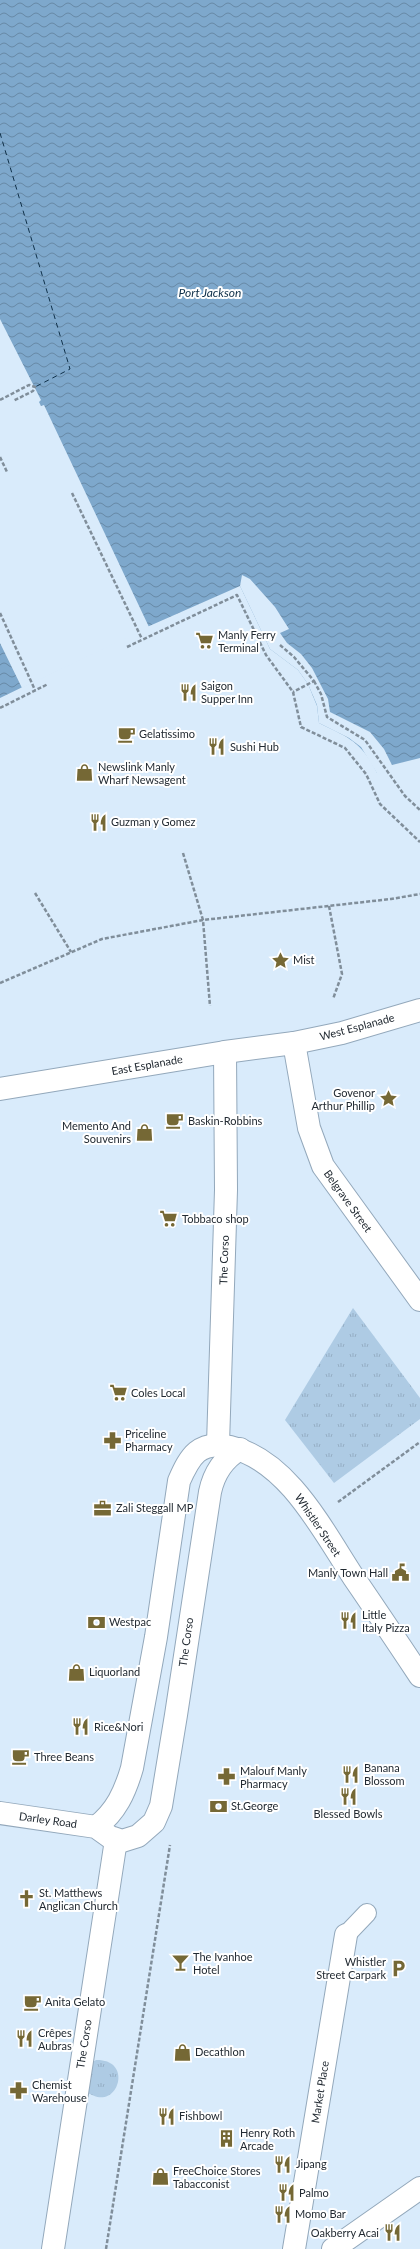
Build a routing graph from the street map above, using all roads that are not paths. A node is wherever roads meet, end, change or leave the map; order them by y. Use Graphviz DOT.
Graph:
graph roads {
  1 [pos="420,1010"];
  2 [pos="294,1043"];
  3 [pos="225,1052"];
  4 [pos="0,1089"];
  5 [pos="420,1300"];
  6 [pos="218,1444"];
  7 [pos="240,1449"];
  8 [pos="420,1676"];
  9 [pos="0,1813"];
  10 [pos="96,1827"];
  11 [pos="116,1840"];
  12 [pos="367,1913"];
  13 [pos="346,1936"];
  14 [pos="420,2188"];
  15 [pos="53,2249"];
  16 [pos="294,2249"];
  17 [pos="333,2249"];
  1 -- 2 [label="street, West Esplanade"];
  2 -- 3 [label="street, East Esplanade"];
  2 -- 5 [label="street, Belgrave Street"];
  3 -- 4 [label="street, East Esplanade"];
  3 -- 6 [label="street, The Corso"];
  6 -- 7 [label="street"];
  6 -- 10 [label="street"];
  7 -- 8 [label="street, Whistler Street"];
  7 -- 11 [label="street, The Corso"];
  9 -- 10 [label="street, Darley Road"];
  10 -- 11 [label="street"];
  11 -- 15 [label="street, The Corso"];
  12 -- 13 [label="lane"];
  13 -- 16 [label="street, Market Place"];
  14 -- 17 [label="street"];
}
